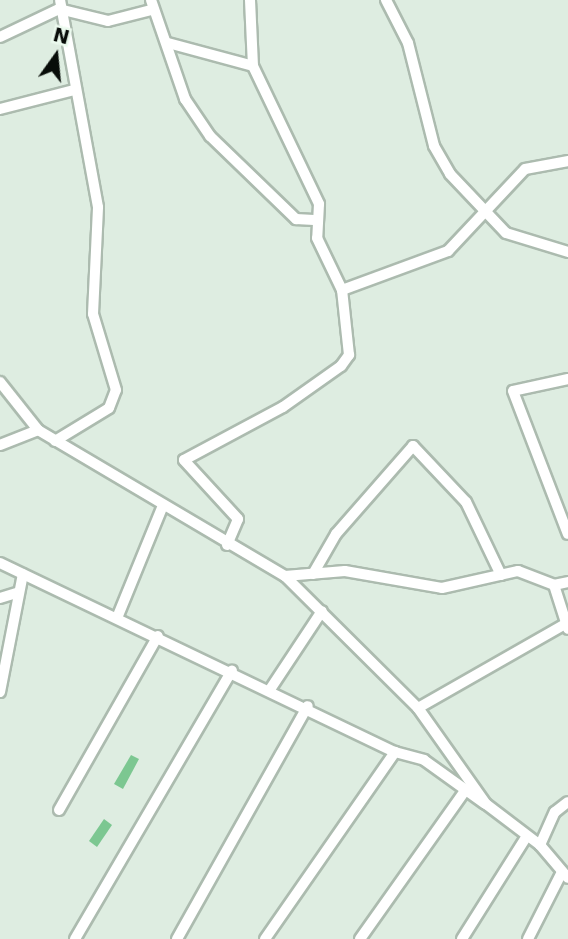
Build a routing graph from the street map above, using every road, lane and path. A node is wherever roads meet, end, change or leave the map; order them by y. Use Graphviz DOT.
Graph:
graph roads {
  1 [pos="250,0"];
  2 [pos="386,0"];
  3 [pos="60,4"];
  4 [pos="151,5"];
  5 [pos="0,37"];
  6 [pos="168,43"];
  7 [pos="253,66"];
  8 [pos="74,90"];
  9 [pos="0,109"];
  10 [pos="568,161"];
  11 [pos="486,216"];
  12 [pos="314,220"];
  13 [pos="568,251"];
  14 [pos="342,290"];
  15 [pos="568,379"];
  16 [pos="0,382"];
  17 [pos="38,430"];
  18 [pos="55,440"];
  19 [pos="0,445"];
  20 [pos="162,508"];
  21 [pos="568,534"];
  22 [pos="227,545"];
  23 [pos="0,563"];
  24 [pos="23,574"];
  25 [pos="313,574"];
  26 [pos="501,575"];
  27 [pos="285,576"];
  28 [pos="568,582"];
  29 [pos="554,585"];
  30 [pos="16,593"];
  31 [pos="0,598"];
  32 [pos="322,611"];
  33 [pos="117,618"];
  34 [pos="567,626"];
  35 [pos="158,636"];
  36 [pos="4,649"];
  37 [pos="232,670"];
  38 [pos="271,688"];
  39 [pos="0,692"];
  40 [pos="307,706"];
  41 [pos="418,708"];
  42 [pos="395,752"];
  43 [pos="464,792"];
  44 [pos="568,802"];
  45 [pos="486,804"];
  46 [pos="59,810"];
  47 [pos="526,839"];
  48 [pos="540,845"];
  49 [pos="565,875"];
  50 [pos="75,939"];
  51 [pos="177,939"];
  52 [pos="265,939"];
  53 [pos="360,939"];
  54 [pos="462,939"];
  55 [pos="528,939"];
  1 -- 7 [label="street"];
  2 -- 11 [label="street"];
  3 -- 4 [label="street"];
  3 -- 5 [label="street"];
  3 -- 8 [label="street"];
  4 -- 6 [label="street"];
  6 -- 7 [label="street"];
  6 -- 12 [label="street"];
  7 -- 12 [label="street"];
  8 -- 9 [label="street"];
  8 -- 18 [label="street"];
  10 -- 11 [label="street"];
  11 -- 13 [label="street"];
  11 -- 14 [label="street"];
  12 -- 14 [label="street"];
  14 -- 22 [label="street"];
  15 -- 21 [label="street"];
  16 -- 17 [label="street"];
  17 -- 18 [label="street"];
  17 -- 19 [label="street"];
  18 -- 20 [label="street"];
  20 -- 22 [label="street"];
  20 -- 33 [label="street"];
  22 -- 27 [label="street"];
  23 -- 24 [label="street"];
  24 -- 30 [label="street"];
  24 -- 33 [label="street"];
  25 -- 26 [label="street"];
  25 -- 26 [label="street"];
  25 -- 27 [label="street"];
  26 -- 29 [label="street"];
  27 -- 32 [label="street"];
  28 -- 29 [label="street"];
  29 -- 34 [label="street"];
  30 -- 31 [label="street"];
  30 -- 36 [label="street"];
  32 -- 38 [label="street"];
  32 -- 41 [label="street"];
  33 -- 35 [label="street"];
  34 -- 41 [label="street"];
  35 -- 37 [label="street"];
  35 -- 46 [label="street"];
  36 -- 39 [label="street"];
  37 -- 38 [label="street"];
  37 -- 50 [label="street"];
  38 -- 40 [label="street"];
  40 -- 42 [label="street"];
  40 -- 51 [label="street"];
  41 -- 45 [label="street"];
  42 -- 43 [label="street"];
  42 -- 52 [label="street"];
  43 -- 45 [label="street"];
  43 -- 53 [label="street"];
  44 -- 48 [label="street"];
  45 -- 47 [label="street"];
  47 -- 48 [label="street"];
  47 -- 54 [label="street"];
  48 -- 49 [label="street"];
  49 -- 55 [label="street"];
}
